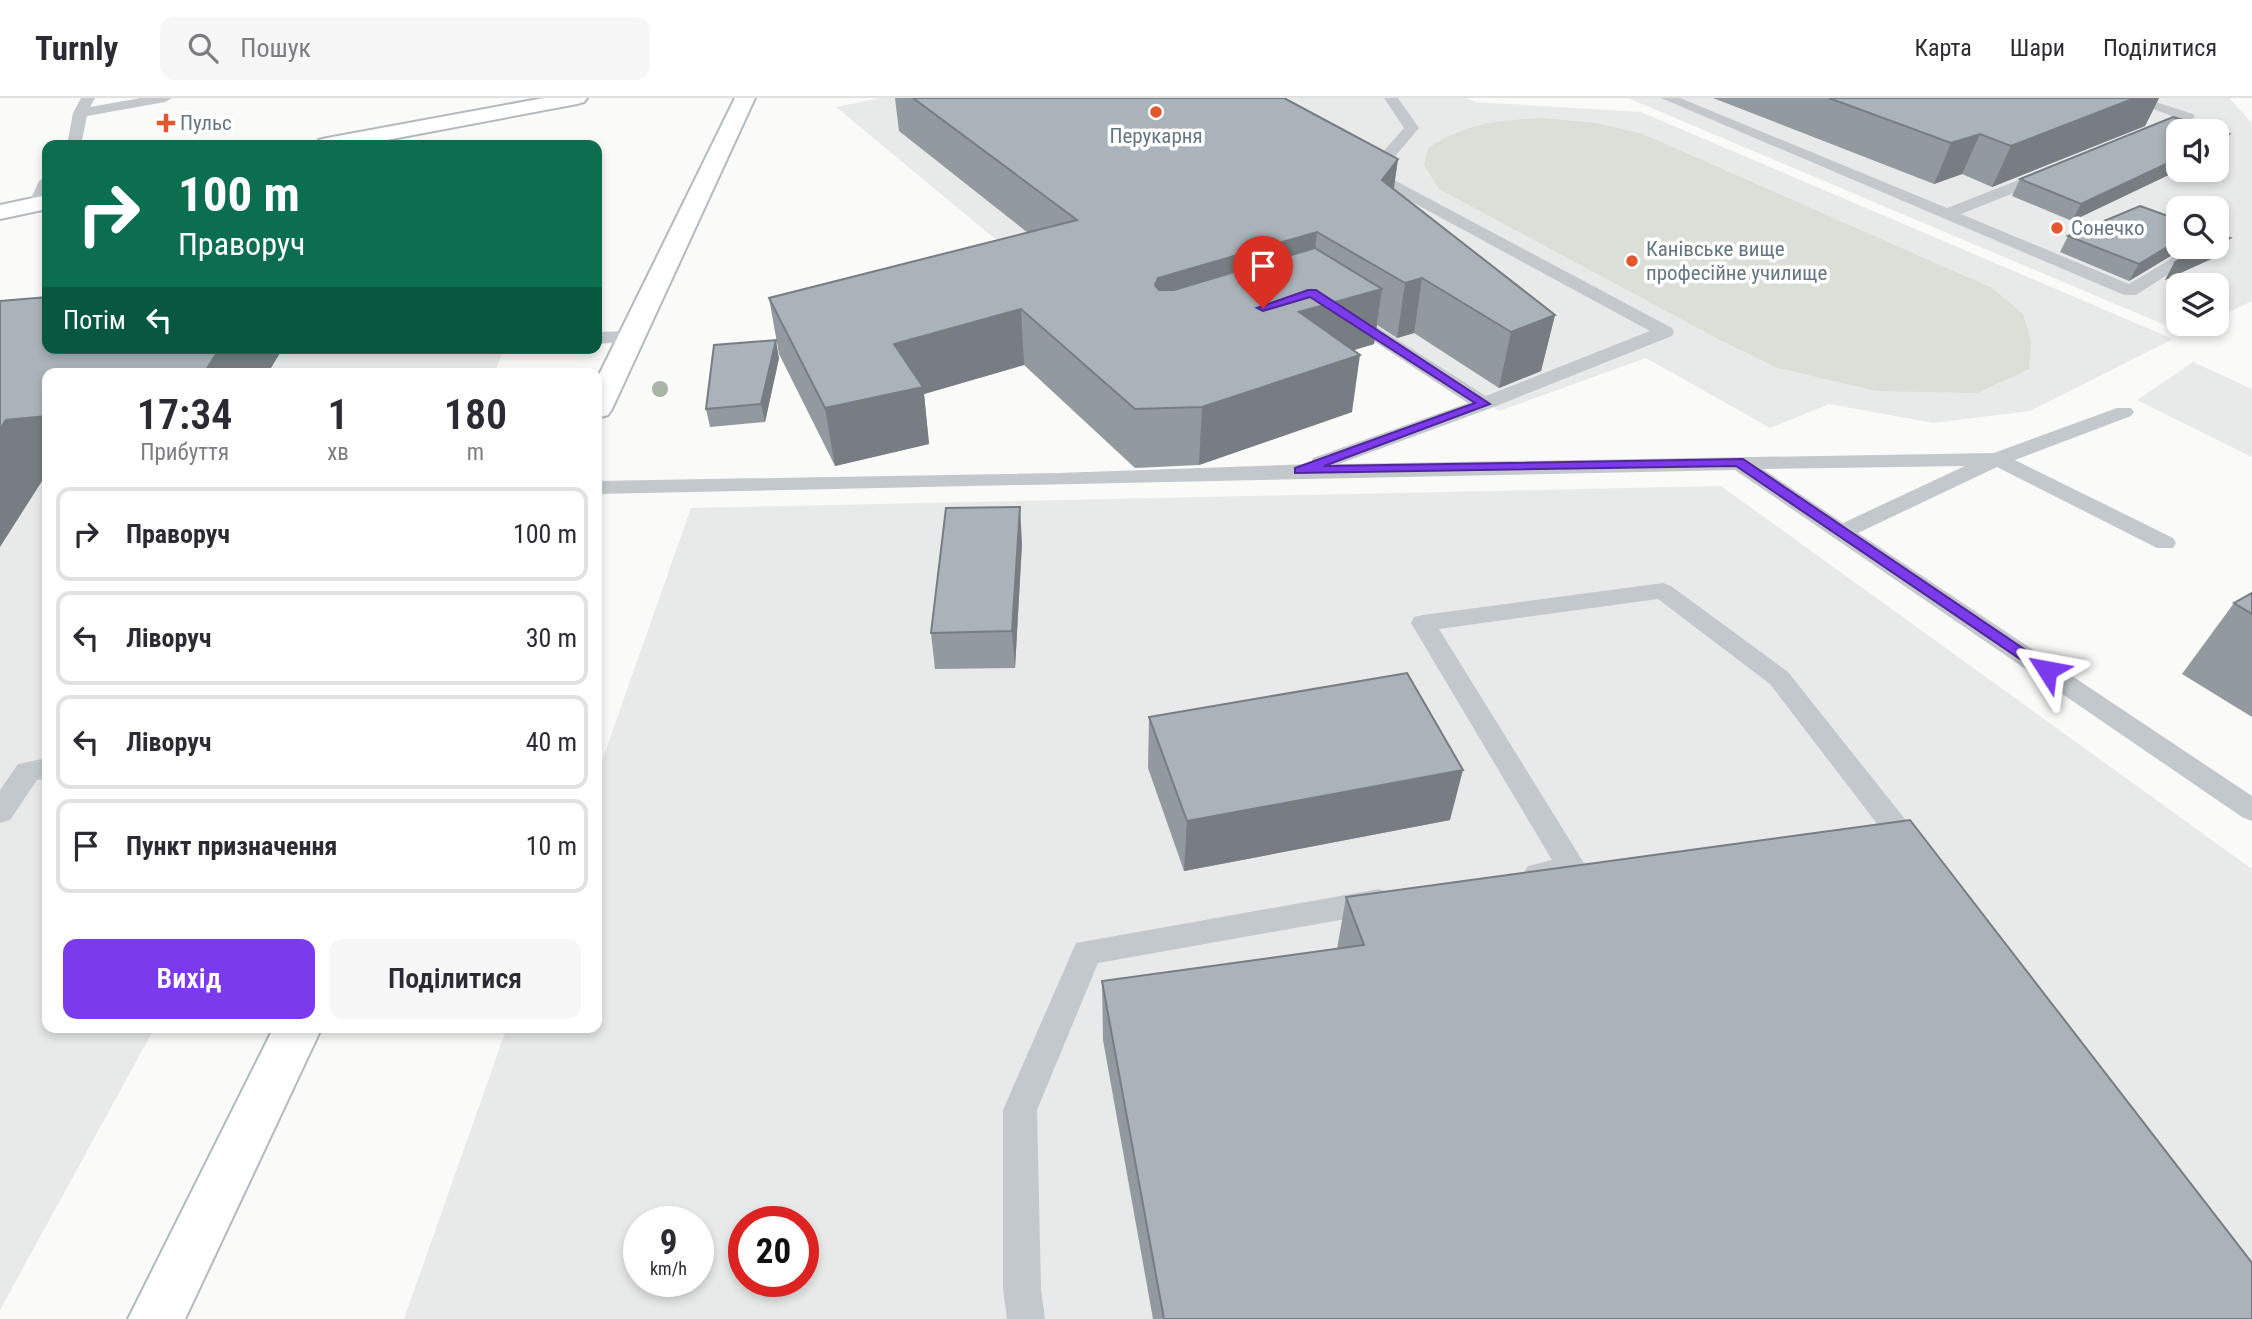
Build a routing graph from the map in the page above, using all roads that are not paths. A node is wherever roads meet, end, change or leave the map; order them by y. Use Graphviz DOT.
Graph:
graph roads {
  1 [pos="89,98"];
  2 [pos="165,98"];
  3 [pos="577,98"];
  4 [pos="745,98"];
  5 [pos="1391,98"];
  6 [pos="1668,98"];
  7 [pos="2129,98"];
  8 [pos="80,113"];
  9 [pos="2139,137"];
  10 [pos="75,140"];
  11 [pos="354,140"];
  12 [pos="2067,166"];
  13 [pos="41,203"];
  14 [pos="0,212"];
  15 [pos="1947,214"];
  16 [pos="2180,261"];
  17 [pos="1335,307"];
  18 [pos="630,337"];
  19 [pos="602,338"];
  20 [pos="602,398"];
  21 [pos="1484,404"];
  22 [pos="2124,412"];
  23 [pos="1997,459"];
  24 [pos="1738,462"];
  25 [pos="1300,471"];
  26 [pos="602,488"];
  27 [pos="1843,531"];
  28 [pos="2165,543"];
  29 [pos="42,769"];
  30 [pos="2252,810"];
  31 [pos="0,812"];
  32 [pos="1934,877"];
  33 [pos="1505,879"];
  34 [pos="1410,896"];
  35 [pos="295,1033"];
  36 [pos="156,1319"];
  37 [pos="1026,1319"];
  1 -- 8 [label="lane"];
  2 -- 8 [label="lane"];
  3 -- 11 [label="street"];
  4 -- 18 [label="street"];
  5 -- 21 [label="lane"];
  6 -- 15 [label="lane"];
  7 -- 9 [label="lane"];
  8 -- 10 [label="lane"];
  12 -- 15 [label="lane"];
  13 -- 14 [label="street"];
  15 -- 16 [label="lane"];
  17 -- 21 [label="lane"];
  18 -- 19 [label="lane"];
  18 -- 20 [label="street"];
  21 -- 25 [label="lane"];
  22 -- 23 [label="lane"];
  23 -- 24 [label="lane"];
  23 -- 27 [label="lane"];
  23 -- 28 [label="lane"];
  24 -- 25 [label="lane"];
  24 -- 27 [label="lane"];
  25 -- 26 [label="lane"];
  27 -- 30 [label="lane"];
  29 -- 31 [label="lane"];
  32 -- 33 [label="lane"];
  34 -- 37 [label="lane"];
  35 -- 36 [label="street"];
}
